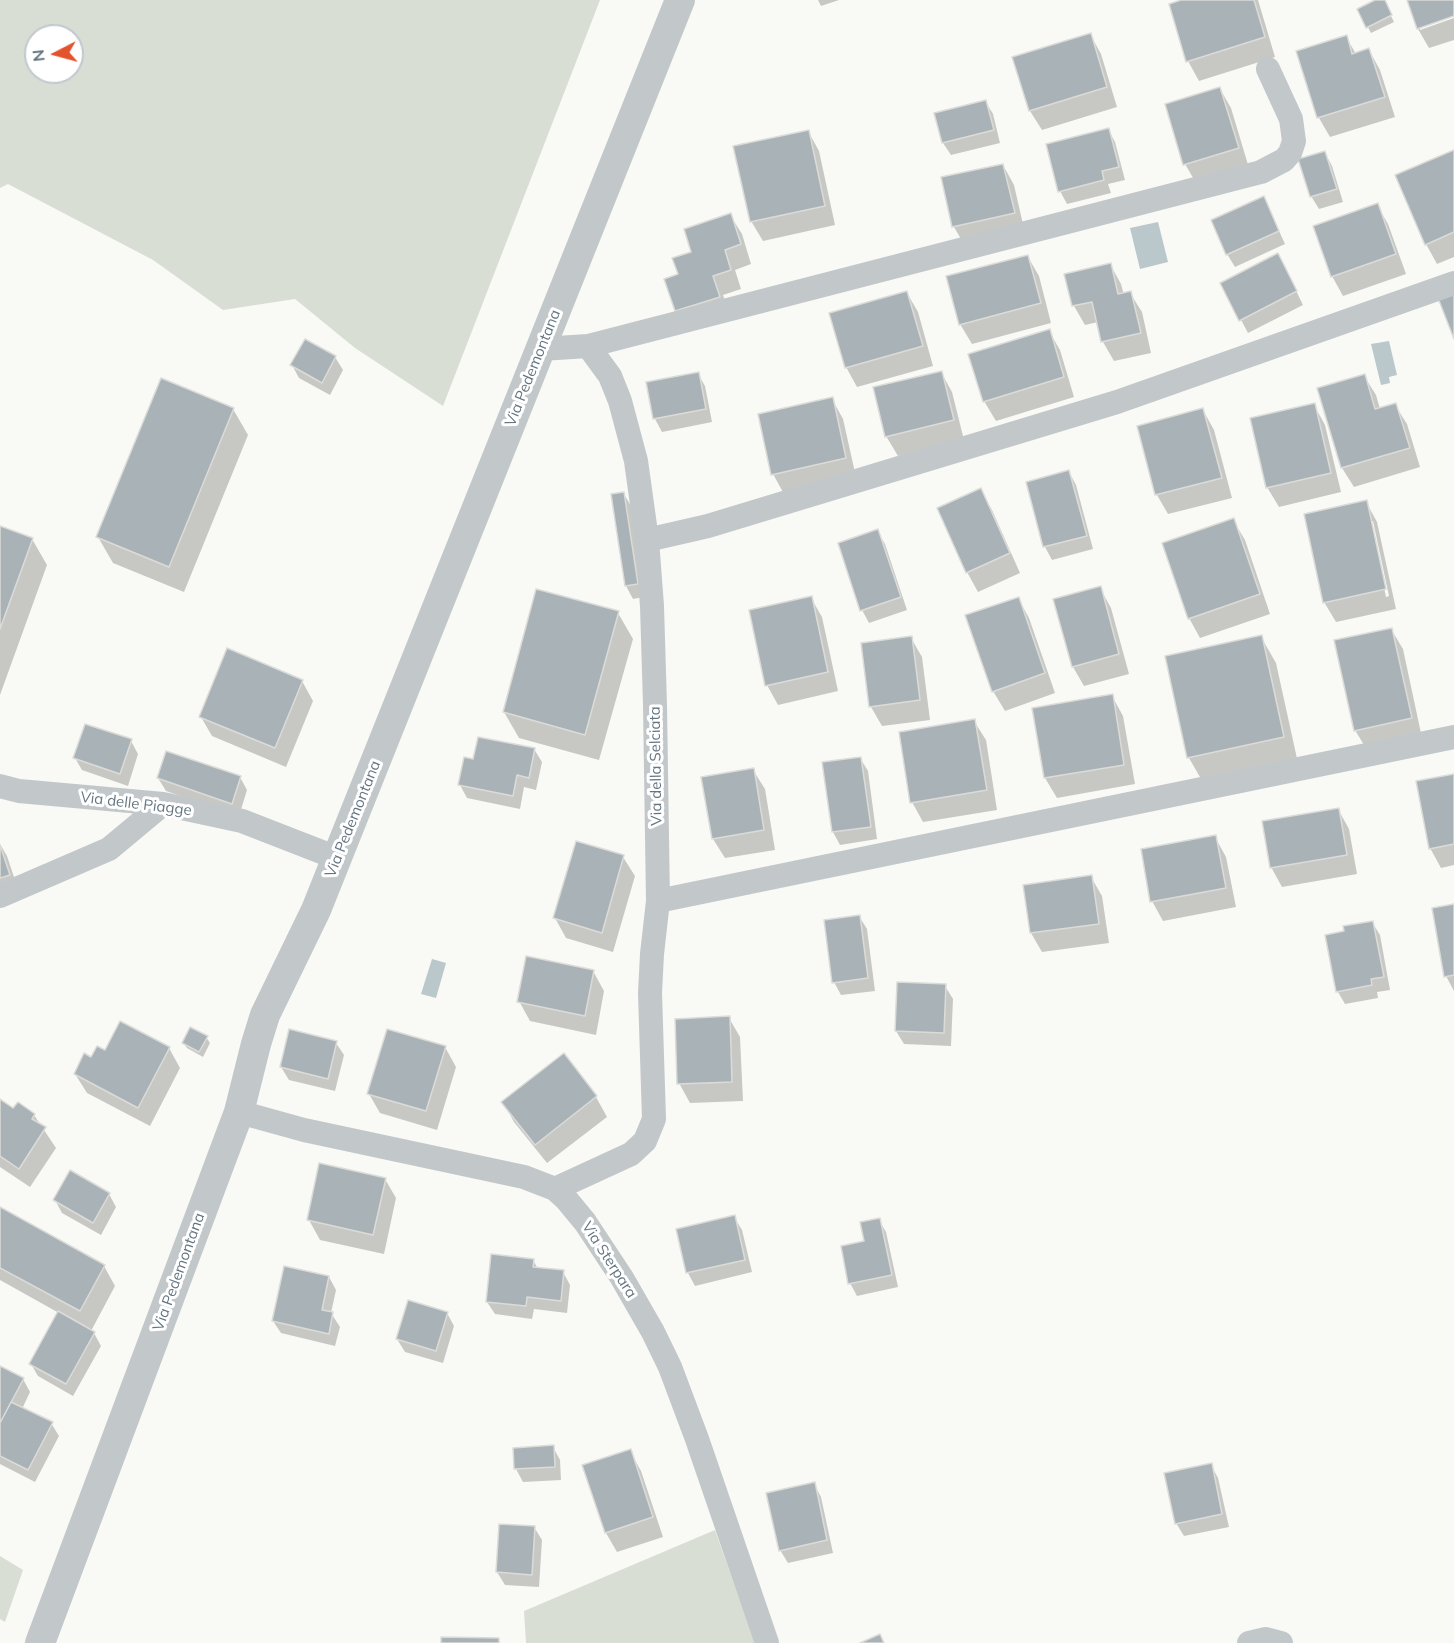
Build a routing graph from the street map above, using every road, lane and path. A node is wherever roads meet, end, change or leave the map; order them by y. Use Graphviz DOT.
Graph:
graph roads {
  1 [pos="680,0"];
  2 [pos="1268,69"];
  3 [pos="1454,283"];
  4 [pos="588,346"];
  5 [pos="541,349"];
  6 [pos="647,540"];
  7 [pos="1454,737"];
  8 [pos="0,786"];
  9 [pos="164,804"];
  10 [pos="337,858"];
  11 [pos="0,896"];
  12 [pos="658,900"];
  13 [pos="239,1112"];
  14 [pos="555,1189"];
  15 [pos="40,1643"];
  16 [pos="767,1643"];
  17 [pos="1250,1643"];
  18 [pos="1281,1643"];
  1 -- 5 [label="street, Via Pedemontana"];
  2 -- 4 [label="street"];
  3 -- 6 [label="street"];
  4 -- 5 [label="street"];
  4 -- 6 [label="street, Via della Selciata"];
  5 -- 10 [label="street, Via Pedemontana"];
  6 -- 12 [label="street, Via della Selciata"];
  7 -- 12 [label="street"];
  8 -- 9 [label="street, Via delle Piagge"];
  9 -- 10 [label="street, Via delle Piagge"];
  9 -- 11 [label="street"];
  10 -- 13 [label="street, Via Pedemontana"];
  12 -- 14 [label="street, Via della Selciata"];
  13 -- 14 [label="street, Via Sterpara"];
  13 -- 15 [label="street, Via Pedemontana"];
  14 -- 16 [label="street, Via Sterpara"];
  17 -- 18 [label="street"];
}
